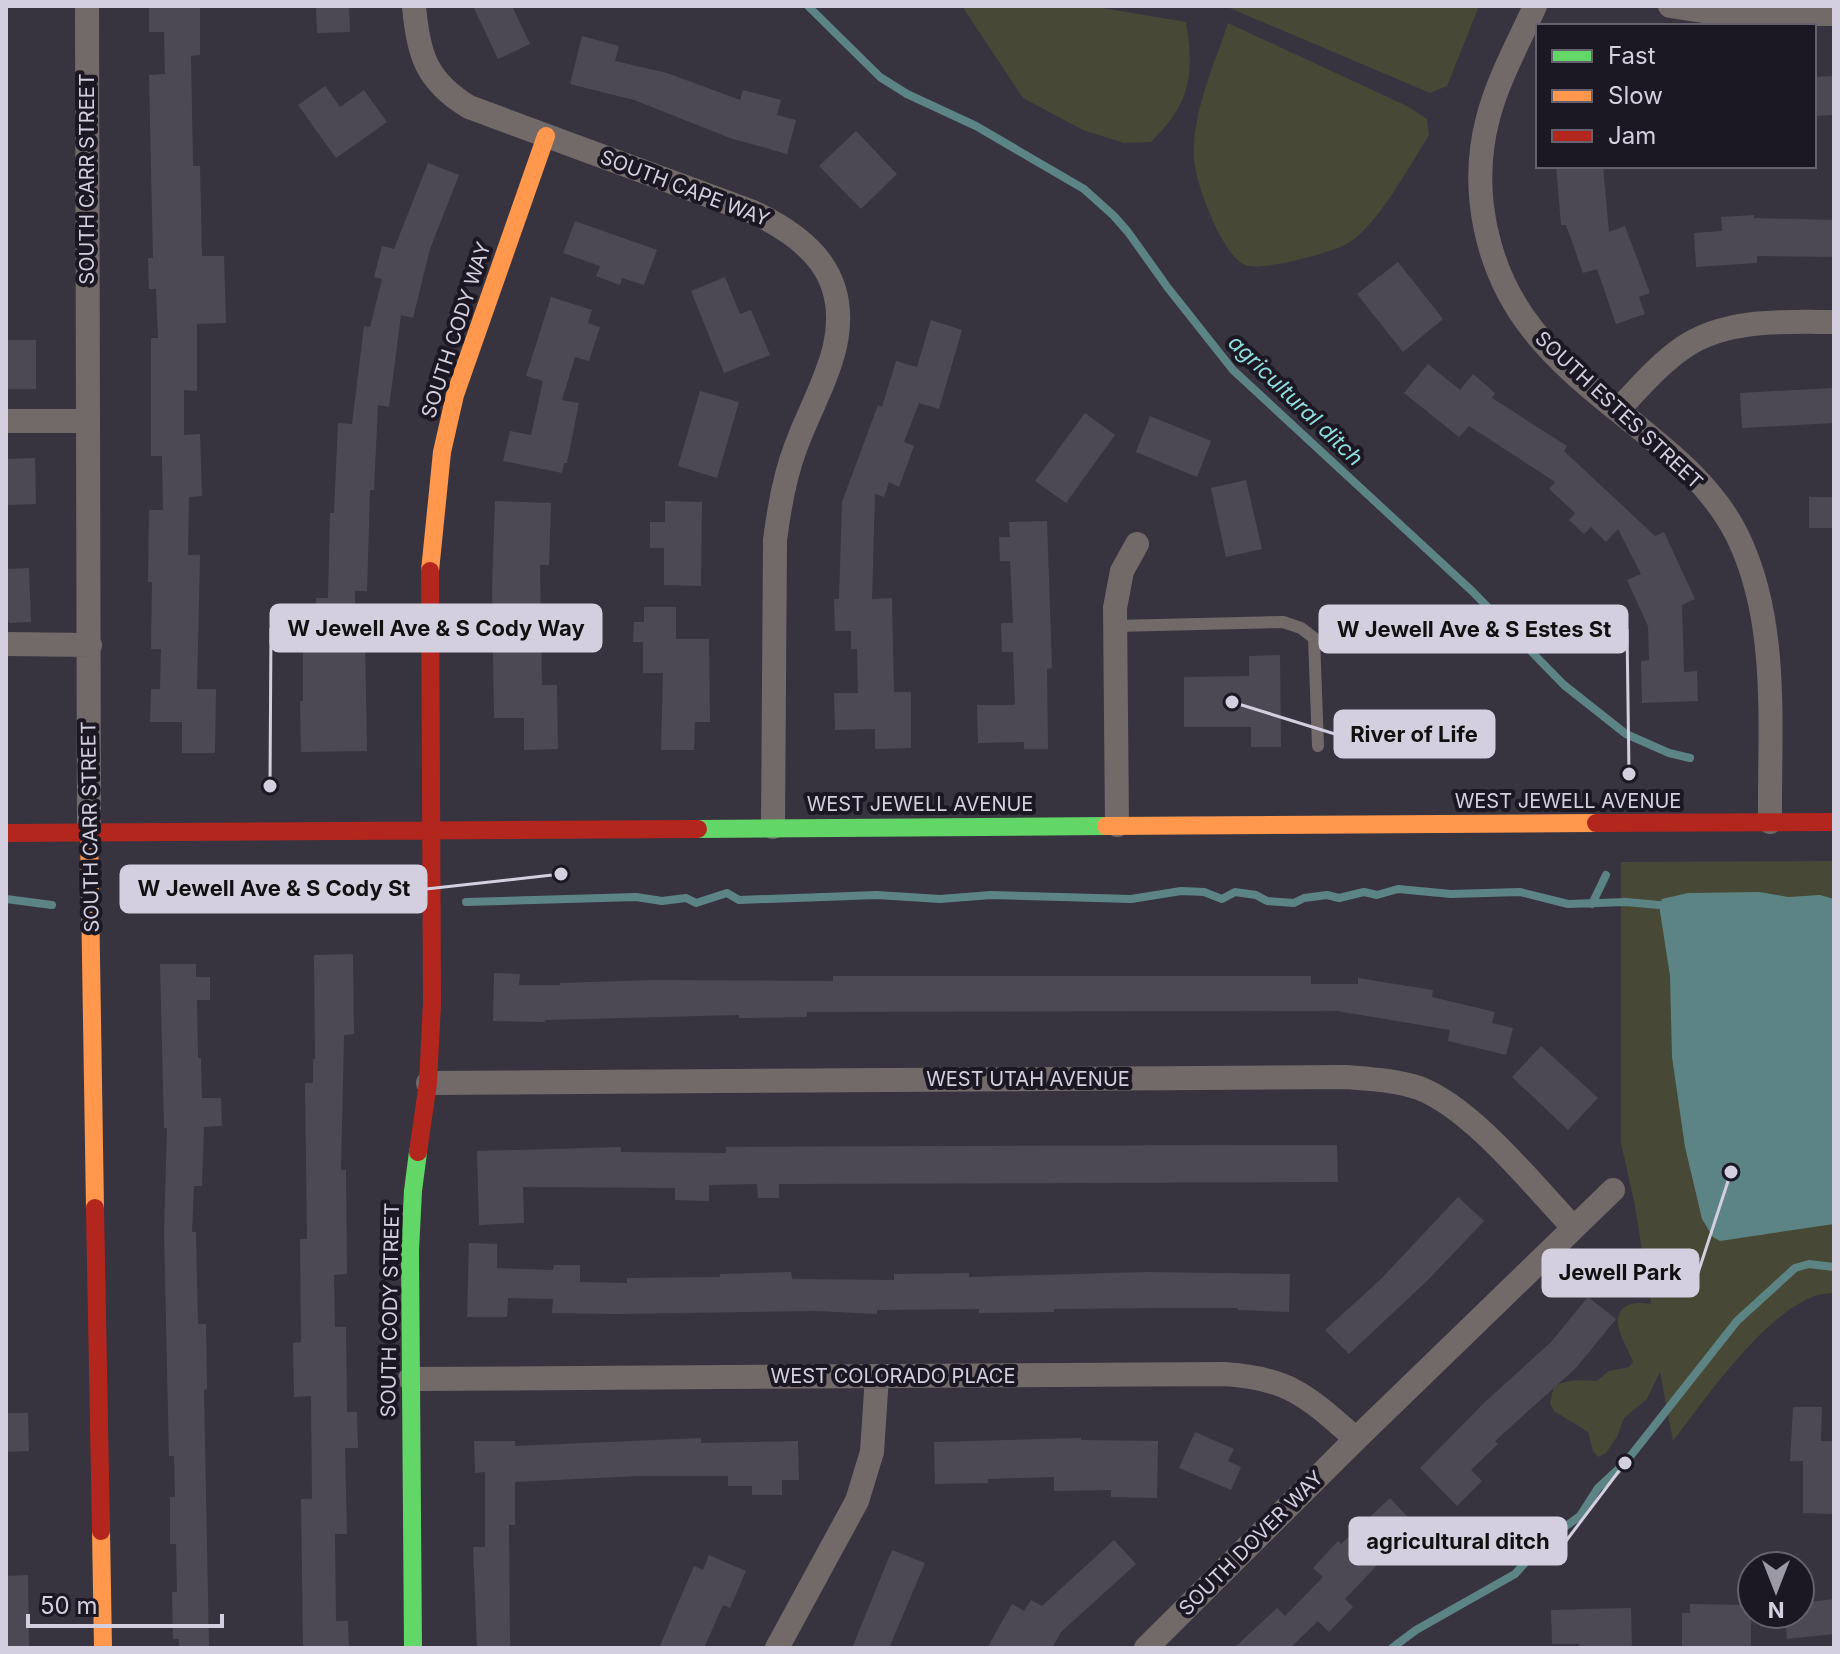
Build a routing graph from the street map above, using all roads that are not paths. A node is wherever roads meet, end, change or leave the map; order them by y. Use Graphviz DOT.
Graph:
graph roads {
  1 [pos="87,6"];
  2 [pos="414,6"];
  3 [pos="1535,6"];
  4 [pos="1670,6"];
  5 [pos="1834,14"];
  6 [pos="546,136"];
  7 [pos="1834,322"];
  8 [pos="1618,410"];
  9 [pos="6,421"];
  10 [pos="88,421"];
  11 [pos="1137,544"];
  12 [pos="1115,626"];
  13 [pos="6,644"];
  14 [pos="90,645"];
  15 [pos="1318,746"];
  16 [pos="1770,822"];
  17 [pos="1834,822"];
  18 [pos="1117,825"];
  19 [pos="773,827"];
  20 [pos="432,830"];
  21 [pos="89,832"];
  22 [pos="6,833"];
  23 [pos="428,1083"];
  24 [pos="1613,1190"];
  25 [pos="1573,1227"];
  26 [pos="877,1376"];
  27 [pos="410,1379"];
  28 [pos="1356,1439"];
  29 [pos="103,1648"];
  30 [pos="413,1648"];
  31 [pos="777,1648"];
  32 [pos="1146,1648"];
  1 -- 10 [label="street, SOUTH CARR STREET"];
  2 -- 6 [label="street, SOUTH CAPE WAY"];
  3 -- 8 [label="street, SOUTH ESTES STREET"];
  4 -- 5 [label="street"];
  6 -- 19 [label="street, SOUTH CAPE WAY"];
  6 -- 20 [label="street, SOUTH CODY WAY"];
  7 -- 8 [label="street"];
  8 -- 16 [label="street, SOUTH ESTES STREET"];
  9 -- 10 [label="street"];
  10 -- 14 [label="street, SOUTH CARR STREET"];
  11 -- 12 [label="street"];
  12 -- 15 [label="lane"];
  12 -- 18 [label="street"];
  13 -- 14 [label="street"];
  14 -- 21 [label="street, SOUTH CARR STREET"];
  16 -- 17 [label="street, WEST JEWELL AVENUE"];
  16 -- 18 [label="street, WEST JEWELL AVENUE"];
  18 -- 19 [label="street, WEST JEWELL AVENUE"];
  19 -- 20 [label="street, WEST JEWELL AVENUE"];
  20 -- 21 [label="street, WEST JEWELL AVENUE"];
  20 -- 23 [label="street, SOUTH CODY STREET"];
  21 -- 22 [label="street, WEST JEWELL AVENUE"];
  21 -- 29 [label="street, SOUTH CARR STREET"];
  23 -- 25 [label="street, WEST UTAH AVENUE"];
  23 -- 27 [label="street, SOUTH CODY STREET"];
  24 -- 25 [label="street, SOUTH DOVER WAY"];
  25 -- 28 [label="street, SOUTH DOVER WAY"];
  26 -- 27 [label="street, WEST COLORADO PLACE"];
  26 -- 28 [label="street, WEST COLORADO PLACE"];
  26 -- 31 [label="street"];
  27 -- 30 [label="street, SOUTH CODY STREET"];
  28 -- 32 [label="street, SOUTH DOVER WAY"];
}
